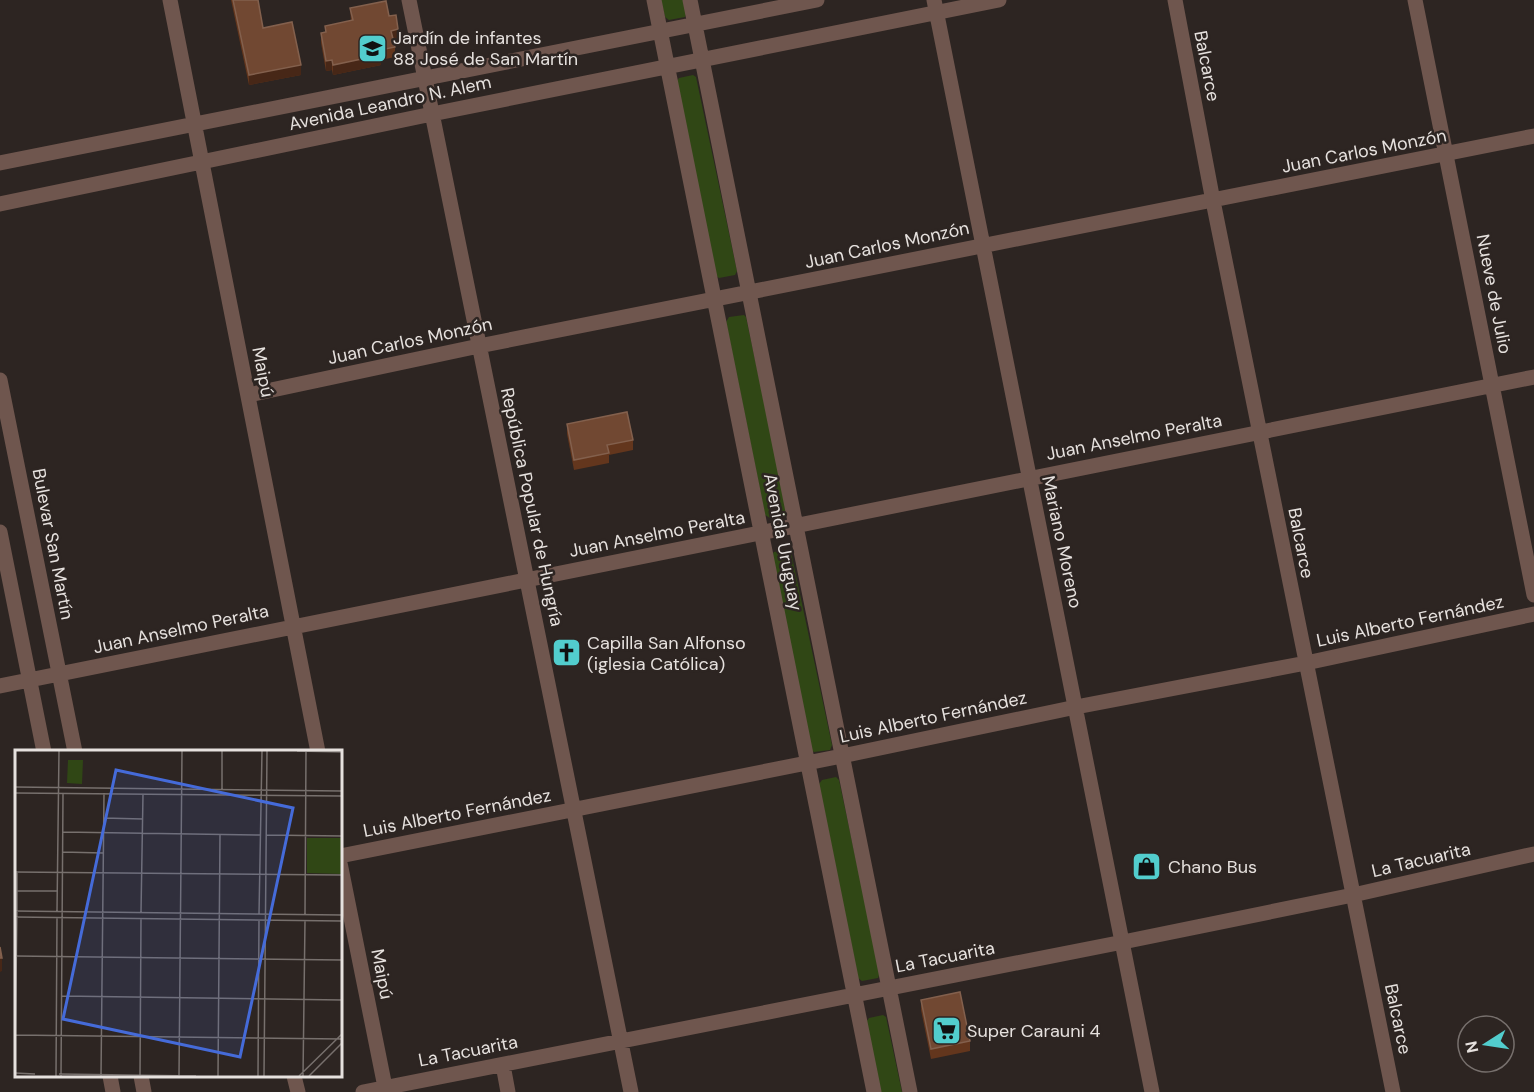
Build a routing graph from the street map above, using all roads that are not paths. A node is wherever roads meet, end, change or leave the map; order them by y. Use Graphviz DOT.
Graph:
graph roads {
  1 [pos="170,0"];
  2 [pos="409,0"];
  3 [pos="654,0"];
  4 [pos="690,0"];
  5 [pos="817,0"];
  6 [pos="999,0"];
  7 [pos="1175,0"];
  8 [pos="1415,0"];
  9 [pos="935,6"];
  10 [pos="695,24"];
  11 [pos="661,32"];
  12 [pos="703,61"];
  13 [pos="668,67"];
  14 [pos="425,79"];
  15 [pos="432,114"];
  16 [pos="194,125"];
  17 [pos="1534,136"];
  18 [pos="1447,154"];
  19 [pos="202,162"];
  20 [pos="0,163"];
  21 [pos="1213,201"];
  22 [pos="0,204"];
  23 [pos="983,245"];
  24 [pos="749,293"];
  25 [pos="715,300"];
  26 [pos="479,346"];
  27 [pos="1534,376"];
  28 [pos="0,380"];
  29 [pos="1492,385"];
  30 [pos="248,395"];
  31 [pos="1259,433"];
  32 [pos="1029,478"];
  33 [pos="796,526"];
  34 [pos="0,532"];
  35 [pos="761,533"];
  36 [pos="528,579"];
  37 [pos="1534,595"];
  38 [pos="1534,614"];
  39 [pos="294,625"];
  40 [pos="1306,663"];
  41 [pos="60,675"];
  42 [pos="30,680"];
  43 [pos="0,686"];
  44 [pos="1076,707"];
  45 [pos="44,750"];
  46 [pos="75,750"];
  47 [pos="318,750"];
  48 [pos="842,756"];
  49 [pos="808,764"];
  50 [pos="575,809"];
  51 [pos="1534,854"];
  52 [pos="342,856"];
  53 [pos="342,873"];
  54 [pos="1353,895"];
  55 [pos="1123,942"];
  56 [pos="889,988"];
  57 [pos="854,994"];
  58 [pos="621,1041"];
  59 [pos="503,1065"];
  60 [pos="110,1077"];
  61 [pos="141,1077"];
  62 [pos="294,1077"];
  63 [pos="385,1090"];
  64 [pos="113,1092"];
  65 [pos="144,1092"];
  66 [pos="298,1092"];
  67 [pos="363,1092"];
  68 [pos="508,1092"];
  69 [pos="631,1092"];
  70 [pos="874,1092"];
  71 [pos="910,1092"];
  72 [pos="1152,1092"];
  73 [pos="1393,1092"];
  1 -- 16 [label="street, Maipú"];
  2 -- 14 [label="street, República Popular de Hungría"];
  3 -- 11 [label="street, Avenida Uruguay"];
  4 -- 10 [label="street, Avenida Uruguay"];
  5 -- 10 [label="street, Avenida Leandro N. Alem"];
  6 -- 9 [label="street, Avenida Leandro N. Alem"];
  7 -- 21 [label="street, Balcarce"];
  8 -- 18 [label="street, Nueve de Julio"];
  9 -- 12 [label="street, Avenida Leandro N. Alem"];
  9 -- 23 [label="street, Mariano Moreno"];
  10 -- 11 [label="street, Avenida Leandro N. Alem"];
  10 -- 12 [label="street, Avenida Uruguay"];
  11 -- 13 [label="street, Avenida Uruguay"];
  11 -- 14 [label="street, Avenida Leandro N. Alem"];
  12 -- 13 [label="street, Avenida Leandro N. Alem"];
  12 -- 24 [label="street, Avenida Uruguay"];
  13 -- 15 [label="street, Avenida Leandro N. Alem"];
  13 -- 25 [label="street, Avenida Uruguay"];
  14 -- 15 [label="street, República Popular de Hungría"];
  14 -- 16 [label="street, Avenida Leandro N. Alem"];
  15 -- 19 [label="street, Avenida Leandro N. Alem"];
  15 -- 26 [label="street, República Popular de Hungría"];
  16 -- 19 [label="street, Maipú"];
  16 -- 20 [label="street, Avenida Leandro N. Alem"];
  17 -- 18 [label="street, Juan Carlos Monzón"];
  18 -- 21 [label="street, Juan Carlos Monzón"];
  18 -- 29 [label="street, Nueve de Julio"];
  19 -- 22 [label="street, Avenida Leandro N. Alem"];
  19 -- 30 [label="street, Maipú"];
  21 -- 23 [label="street, Juan Carlos Monzón"];
  21 -- 31 [label="street, Balcarce"];
  23 -- 24 [label="street, Juan Carlos Monzón"];
  23 -- 32 [label="street, Mariano Moreno"];
  24 -- 25 [label="street, Juan Carlos Monzón"];
  24 -- 33 [label="street, Avenida Uruguay"];
  25 -- 26 [label="street, Juan Carlos Monzón"];
  25 -- 35 [label="street, Avenida Uruguay"];
  26 -- 30 [label="street, Juan Carlos Monzón"];
  26 -- 36 [label="street, República Popular de Hungría"];
  27 -- 29 [label="street, Juan Anselmo Peralta"];
  28 -- 41 [label="street, Bulevar San Martín"];
  29 -- 31 [label="street, Juan Anselmo Peralta"];
  29 -- 37 [label="street, Nueve de Julio"];
  30 -- 39 [label="street, Maipú"];
  31 -- 32 [label="street, Juan Anselmo Peralta"];
  31 -- 40 [label="street, Balcarce"];
  32 -- 33 [label="street, Juan Anselmo Peralta"];
  32 -- 44 [label="street, Mariano Moreno"];
  33 -- 35 [label="street, Juan Anselmo Peralta"];
  33 -- 48 [label="street, Avenida Uruguay"];
  34 -- 42 [label="street"];
  35 -- 36 [label="street, Juan Anselmo Peralta"];
  35 -- 49 [label="street, Avenida Uruguay"];
  36 -- 39 [label="street, Juan Anselmo Peralta"];
  36 -- 50 [label="street, República Popular de Hungría"];
  38 -- 40 [label="street, Luis Alberto Fernández"];
  39 -- 41 [label="street, Juan Anselmo Peralta"];
  39 -- 47 [label="street, Maipú"];
  40 -- 44 [label="street, Luis Alberto Fernández"];
  40 -- 54 [label="street, Balcarce"];
  41 -- 42 [label="street, Juan Anselmo Peralta"];
  41 -- 46 [label="street, Bulevar San Martín"];
  42 -- 43 [label="street, Juan Anselmo Peralta"];
  42 -- 45 [label="street"];
  44 -- 48 [label="street, Luis Alberto Fernández"];
  44 -- 55 [label="street, Mariano Moreno"];
  48 -- 49 [label="street, Luis Alberto Fernández"];
  48 -- 56 [label="street, Avenida Uruguay"];
  49 -- 50 [label="street, Luis Alberto Fernández"];
  49 -- 57 [label="street, Avenida Uruguay"];
  50 -- 52 [label="street, Luis Alberto Fernández"];
  50 -- 58 [label="street, República Popular de Hungría"];
  51 -- 54 [label="street, La Tacuarita"];
  53 -- 63 [label="street, Maipú"];
  54 -- 55 [label="street, La Tacuarita"];
  54 -- 73 [label="street, Balcarce"];
  55 -- 56 [label="street, La Tacuarita"];
  55 -- 72 [label="street, Mariano Moreno"];
  56 -- 57 [label="street, La Tacuarita"];
  56 -- 71 [label="street, Avenida Uruguay"];
  57 -- 58 [label="street, La Tacuarita"];
  57 -- 70 [label="street, Avenida Uruguay"];
  58 -- 59 [label="street, La Tacuarita"];
  58 -- 69 [label="street, República Popular de Hungría"];
  59 -- 63 [label="street, La Tacuarita"];
  59 -- 68 [label="street"];
  60 -- 64 [label="street"];
  61 -- 65 [label="street"];
  62 -- 66 [label="street"];
  63 -- 67 [label="street, La Tacuarita"];
}
